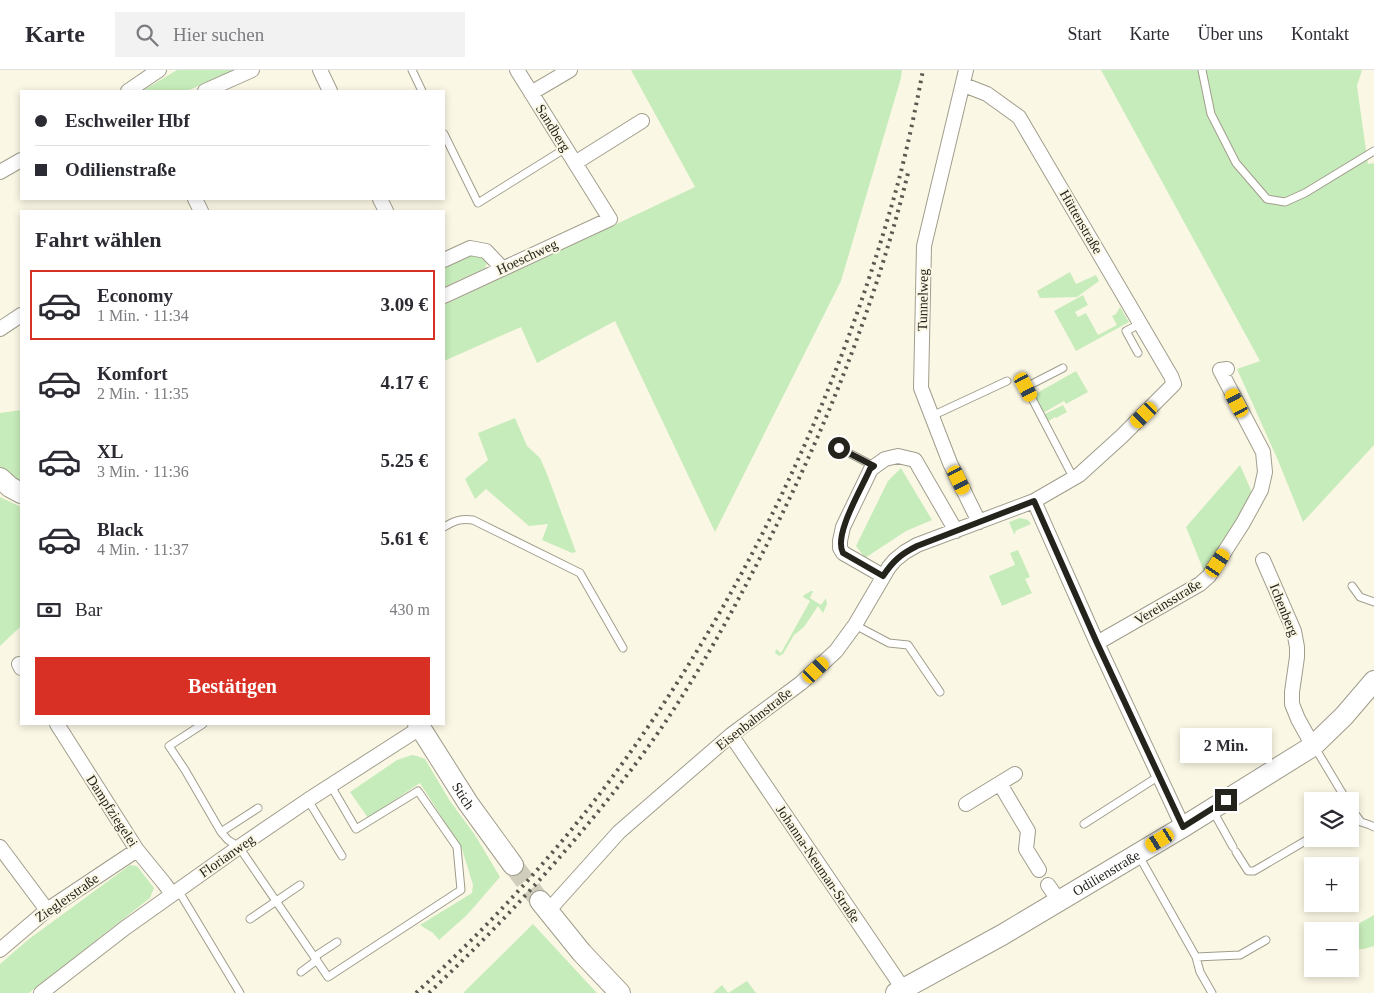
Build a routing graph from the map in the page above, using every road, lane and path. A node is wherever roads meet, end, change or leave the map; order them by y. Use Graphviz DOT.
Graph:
graph roads {
  1 [pos="159,70"];
  2 [pos="252,70"];
  3 [pos="320,70"];
  4 [pos="412,70"];
  5 [pos="517,70"];
  6 [pos="570,70"];
  7 [pos="966,70"];
  8 [pos="1202,70"];
  9 [pos="964,84"];
  10 [pos="129,90"];
  11 [pos="207,90"];
  12 [pos="330,90"];
  13 [pos="422,90"];
  14 [pos="531,93"];
  15 [pos="642,121"];
  16 [pos="445,136"];
  17 [pos="566,148"];
  18 [pos="1374,151"];
  19 [pos="20,161"];
  20 [pos="576,163"];
  21 [pos="0,172"];
  22 [pos="610,219"];
  23 [pos="445,260"];
  24 [pos="503,269"];
  25 [pos="445,296"];
  26 [pos="20,316"];
  27 [pos="1140,324"];
  28 [pos="0,328"];
  29 [pos="1138,353"];
  30 [pos="1063,368"];
  31 [pos="1227,369"];
  32 [pos="1007,381"];
  33 [pos="1174,384"];
  34 [pos="932,416"];
  35 [pos="839,448"];
  36 [pos="874,466"];
  37 [pos="0,478"];
  38 [pos="1074,478"];
  39 [pos="20,492"];
  40 [pos="1034,501"];
  41 [pos="979,522"];
  42 [pos="445,526"];
  43 [pos="956,531"];
  44 [pos="1263,560"];
  45 [pos="883,576"];
  46 [pos="1352,586"];
  47 [pos="1374,602"];
  48 [pos="855,625"];
  49 [pos="1097,643"];
  50 [pos="622,648"];
  51 [pos="1374,681"];
  52 [pos="940,692"];
  53 [pos="57,725"];
  54 [pos="201,725"];
  55 [pos="419,726"];
  56 [pos="731,736"];
  57 [pos="1313,746"];
  58 [pos="1015,774"];
  59 [pos="1159,776"];
  60 [pos="331,786"];
  61 [pos="1002,786"];
  62 [pos="1341,792"];
  63 [pos="308,800"];
  64 [pos="966,804"];
  65 [pos="258,808"];
  66 [pos="1211,809"];
  67 [pos="1359,820"];
  68 [pos="1084,824"];
  69 [pos="1183,827"];
  70 [pos="1374,827"];
  71 [pos="222,832"];
  72 [pos="1304,842"];
  73 [pos="239,847"];
  74 [pos="0,848"];
  75 [pos="137,850"];
  76 [pos="1137,854"];
  77 [pos="342,856"];
  78 [pos="513,865"];
  79 [pos="1039,870"];
  80 [pos="300,885"];
  81 [pos="175,892"];
  82 [pos="276,902"];
  83 [pos="544,906"];
  84 [pos="47,910"];
  85 [pos="250,919"];
  86 [pos="1266,940"];
  87 [pos="337,942"];
  88 [pos="0,950"];
  89 [pos="1196,957"];
  90 [pos="316,959"];
  91 [pos="301,972"];
  92 [pos="901,992"];
  93 [pos="40,993"];
  94 [pos="240,993"];
  95 [pos="620,993"];
  96 [pos="1212,993"];
  1 -- 10 [label="street"];
  2 -- 11 [label="street"];
  3 -- 12 [label="street"];
  4 -- 13 [label="lane"];
  5 -- 14 [label="street, Sandberg"];
  6 -- 14 [label="street, Sandberg"];
  7 -- 9 [label="street, Tunnelweg"];
  8 -- 18 [label="lane"];
  9 -- 27 [label="street, Hüttenstraße"];
  9 -- 34 [label="street, Tunnelweg"];
  14 -- 17 [label="street, Sandberg"];
  15 -- 20 [label="street, Sandberg"];
  16 -- 17 [label="lane"];
  17 -- 20 [label="street, Sandberg"];
  19 -- 21 [label="street"];
  20 -- 22 [label="street, Sandberg"];
  22 -- 24 [label="street, Hoeschweg"];
  23 -- 24 [label="street"];
  24 -- 25 [label="street, Hoeschweg"];
  26 -- 28 [label="street"];
  27 -- 29 [label="lane"];
  27 -- 33 [label="street, Hüttenstraße"];
  30 -- 38 [label="lane"];
  31 -- 49 [label="street, Vereinsstraße"];
  32 -- 34 [label="lane"];
  33 -- 38 [label="street, Eisenbahnstraße"];
  34 -- 41 [label="street, Tunnelweg"];
  35 -- 36 [label="lane"];
  36 -- 43 [label="street"];
  36 -- 45 [label="street"];
  37 -- 39 [label="main road"];
  38 -- 40 [label="street, Eisenbahnstraße"];
  40 -- 41 [label="street, Eisenbahnstraße"];
  40 -- 49 [label="street"];
  41 -- 43 [label="street, Eisenbahnstraße"];
  42 -- 50 [label="lane"];
  43 -- 45 [label="street, Eisenbahnstraße"];
  44 -- 57 [label="street, Ichenberg"];
  45 -- 48 [label="street, Eisenbahnstraße"];
  46 -- 47 [label="lane"];
  48 -- 52 [label="lane"];
  48 -- 56 [label="street, Eisenbahnstraße"];
  49 -- 59 [label="street"];
  51 -- 57 [label="main road, Odilienstraße"];
  53 -- 75 [label="street, Dampfziegelei"];
  54 -- 71 [label="lane"];
  55 -- 60 [label="street, Florianweg"];
  55 -- 78 [label="main road, Stich"];
  56 -- 83 [label="street, Eisenbahnstraße"];
  56 -- 92 [label="street, Johanna-Neuman-Straße"];
  57 -- 62 [label="lane"];
  57 -- 66 [label="main road, Odilienstraße"];
  58 -- 61 [label="street"];
  59 -- 68 [label="lane"];
  59 -- 69 [label="street"];
  60 -- 63 [label="street, Florianweg"];
  60 -- 90 [label="lane"];
  61 -- 64 [label="street"];
  61 -- 79 [label="street"];
  63 -- 73 [label="street, Florianweg"];
  63 -- 77 [label="lane"];
  65 -- 71 [label="lane"];
  66 -- 69 [label="main road, Odilienstraße"];
  66 -- 72 [label="lane"];
  67 -- 70 [label="lane"];
  69 -- 76 [label="main road, Odilienstraße"];
  71 -- 73 [label="lane"];
  73 -- 81 [label="street, Florianweg"];
  73 -- 82 [label="lane"];
  74 -- 84 [label="street"];
  75 -- 81 [label="street, Dampfziegelei"];
  75 -- 84 [label="street, Zieglerstraße"];
  76 -- 89 [label="lane"];
  76 -- 92 [label="main road, Odilienstraße"];
  80 -- 82 [label="lane"];
  81 -- 93 [label="street, Florianweg"];
  81 -- 94 [label="lane"];
  82 -- 85 [label="lane"];
  82 -- 90 [label="lane"];
  83 -- 95 [label="main road"];
  84 -- 88 [label="street, Zieglerstraße"];
  86 -- 89 [label="lane"];
  87 -- 90 [label="lane"];
  89 -- 96 [label="lane"];
  90 -- 91 [label="lane"];
}
